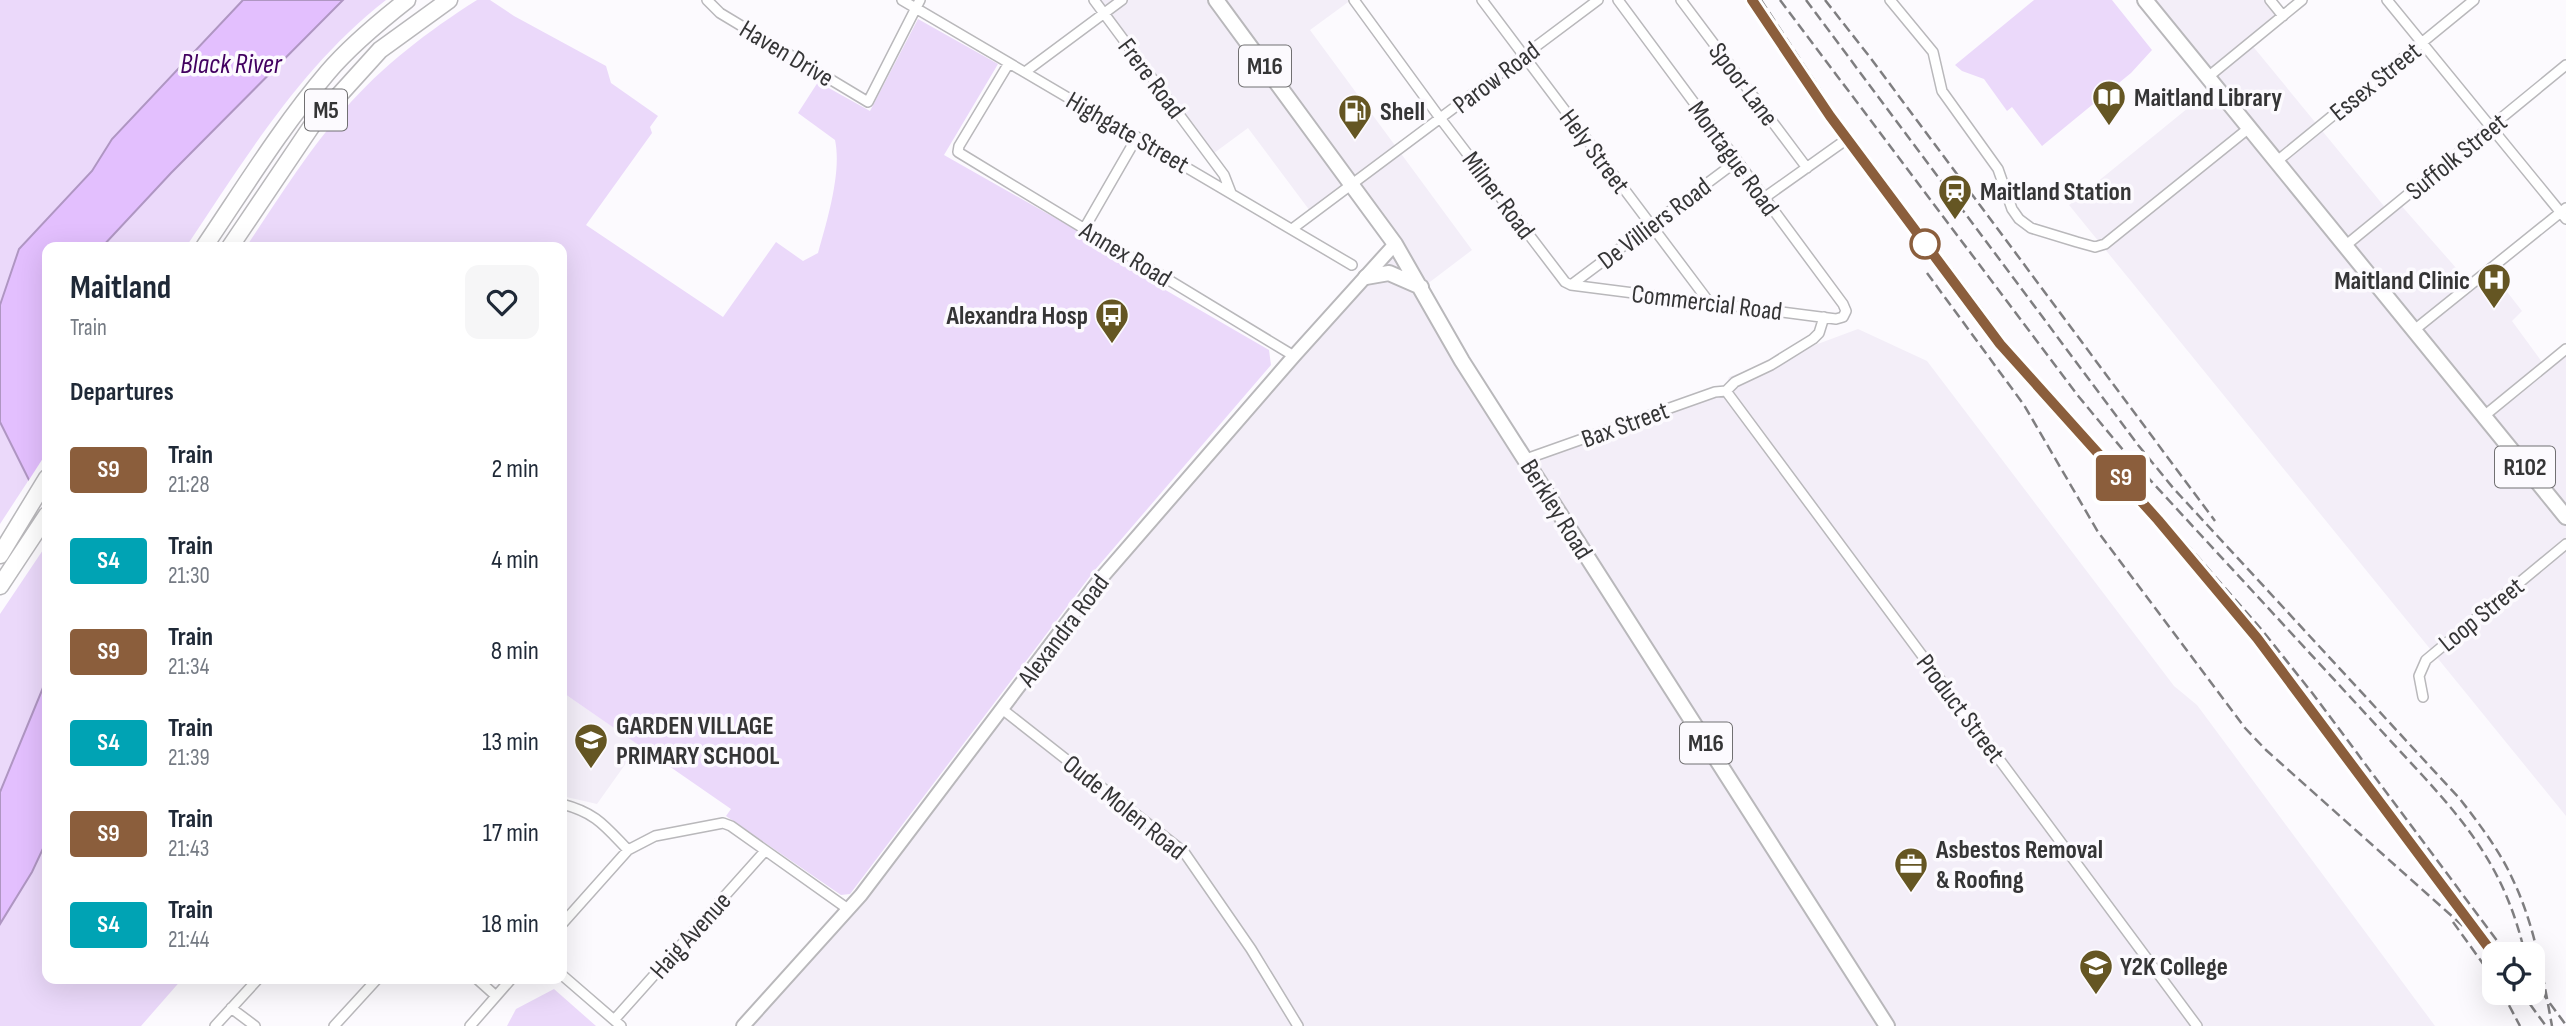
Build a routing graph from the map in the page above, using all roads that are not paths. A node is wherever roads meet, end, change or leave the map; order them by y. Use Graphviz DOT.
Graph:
graph roads {
  1 [pos="407,0"];
  2 [pos="449,0"];
  3 [pos="902,0"];
  4 [pos="1094,0"];
  5 [pos="1122,0"];
  6 [pos="1216,0"];
  7 [pos="1354,0"];
  8 [pos="1482,0"];
  9 [pos="1598,0"];
  10 [pos="1618,0"];
  11 [pos="1681,0"];
  12 [pos="1890,0"];
  13 [pos="2145,0"];
  14 [pos="2270,0"];
  15 [pos="2302,0"];
  16 [pos="2387,0"];
  17 [pos="2474,0"];
  18 [pos="707,1"];
  19 [pos="918,4"];
  20 [pos="1104,13"];
  21 [pos="2283,16"];
  22 [pos="2423,42"];
  23 [pos="1524,55"];
  24 [pos="1009,63"];
  25 [pos="2566,65"];
  26 [pos="1025,72"];
  27 [pos="2208,77"];
  28 [pos="1440,118"];
  29 [pos="2491,127"];
  30 [pos="2249,128"];
  31 [pos="1137,137"];
  32 [pos="1840,144"];
  33 [pos="1737,161"];
  34 [pos="2276,162"];
  35 [pos="1807,168"];
  36 [pos="1353,184"];
  37 [pos="1231,192"];
  38 [pos="1764,198"];
  39 [pos="2564,213"];
  40 [pos="1650,224"];
  41 [pos="1084,229"];
  42 [pos="1292,229"];
  43 [pos="207,242"];
  44 [pos="233,242"];
  45 [pos="1395,244"];
  46 [pos="2345,246"];
  47 [pos="1352,265"];
  48 [pos="1366,277"];
  49 [pos="1571,285"];
  50 [pos="1422,288"];
  51 [pos="1709,302"];
  52 [pos="1824,317"];
  53 [pos="1843,317"];
  54 [pos="2413,331"];
  55 [pos="2566,349"];
  56 [pos="1294,356"];
  57 [pos="1725,391"];
  58 [pos="2484,416"];
  59 [pos="1526,459"];
  60 [pos="42,486"];
  61 [pos="2566,517"];
  62 [pos="42,523"];
  63 [pos="2566,544"];
  64 [pos="0,555"];
  65 [pos="0,586"];
  66 [pos="2423,697"];
  67 [pos="1002,709"];
  68 [pos="567,805"];
  69 [pos="628,850"];
  70 [pos="765,850"];
  71 [pos="848,909"];
  72 [pos="567,918"];
  73 [pos="567,979"];
  74 [pos="253,984"];
  75 [pos="372,984"];
  76 [pos="483,984"];
  77 [pos="507,984"];
  78 [pos="496,996"];
  79 [pos="232,1007"];
  80 [pos="618,1023"];
  81 [pos="215,1026"];
  82 [pos="254,1026"];
  83 [pos="334,1026"];
  84 [pos="470,1026"];
  85 [pos="743,1026"];
  86 [pos="1298,1026"];
  87 [pos="1887,1026"];
  88 [pos="2197,1026"];
  1 -- 43 [label="highway, M5"];
  2 -- 44 [label="highway, M5"];
  3 -- 19 [label="street, Highgate Street"];
  4 -- 20 [label="street, Frere Road"];
  5 -- 20 [label="street"];
  6 -- 36 [label="main road, Berkley Road / M16"];
  7 -- 28 [label="street, Milner Road"];
  8 -- 23 [label="street, Hely Street"];
  9 -- 23 [label="street, Parow Road"];
  10 -- 33 [label="street, Montague Road"];
  11 -- 35 [label="street, Spoor Lane"];
  12 -- 30 [label="street"];
  13 -- 27 [label="main road, R102"];
  14 -- 21 [label="street"];
  15 -- 21 [label="street"];
  16 -- 22 [label="street"];
  17 -- 22 [label="street, Essex Street"];
  18 -- 19 [label="street, Haven Drive"];
  19 -- 24 [label="street, Highgate Street"];
  20 -- 26 [label="street"];
  20 -- 37 [label="street, Frere Road"];
  21 -- 27 [label="street"];
  22 -- 29 [label="street"];
  22 -- 34 [label="street, Essex Street"];
  23 -- 28 [label="street, Parow Road"];
  23 -- 40 [label="street, Hely Street"];
  24 -- 26 [label="street, Highgate Street"];
  24 -- 41 [label="street, Annex Road"];
  25 -- 29 [label="street, Suffolk Street"];
  26 -- 31 [label="street, Highgate Street"];
  27 -- 30 [label="main road, R102"];
  28 -- 36 [label="street, Parow Road"];
  28 -- 49 [label="street, Milner Road"];
  29 -- 39 [label="street"];
  29 -- 46 [label="street, Suffolk Street"];
  30 -- 34 [label="main road, R102"];
  31 -- 37 [label="street, Highgate Street"];
  31 -- 41 [label="street"];
  32 -- 35 [label="street"];
  33 -- 38 [label="street, Montague Road"];
  33 -- 40 [label="street, De Villiers Road"];
  34 -- 46 [label="main road, R102"];
  35 -- 38 [label="street"];
  36 -- 42 [label="street, Parow Road"];
  36 -- 45 [label="main road, Berkley Road / M16"];
  37 -- 42 [label="street, Highgate Street"];
  38 -- 53 [label="street, Montague Road"];
  39 -- 54 [label="street"];
  40 -- 49 [label="street, De Villiers Road"];
  40 -- 51 [label="street, Hely Street"];
  41 -- 56 [label="street, Annex Road"];
  42 -- 47 [label="street, Highgate Street"];
  45 -- 48 [label="street, Alexandra Road"];
  45 -- 50 [label="main road, Berkley Road / M16"];
  46 -- 54 [label="main road, R102"];
  48 -- 50 [label="main road"];
  48 -- 56 [label="street, Alexandra Road"];
  49 -- 51 [label="street, Commercial Road"];
  50 -- 59 [label="main road, Berkley Road / M16"];
  51 -- 52 [label="street, Commercial Road"];
  52 -- 53 [label="street, Commercial Road"];
  52 -- 57 [label="street, Bax Street"];
  54 -- 58 [label="main road, R102"];
  55 -- 58 [label="street"];
  56 -- 67 [label="street, Alexandra Road"];
  57 -- 59 [label="street, Bax Street"];
  57 -- 88 [label="street, Product Street"];
  58 -- 61 [label="main road, R102"];
  59 -- 87 [label="main road, Berkley Road / M16"];
  60 -- 64 [label="highway"];
  62 -- 65 [label="highway"];
  63 -- 66 [label="street, Loop Street"];
  67 -- 71 [label="street, Alexandra Road"];
  67 -- 86 [label="street, Oude Molen Road"];
  68 -- 69 [label="street"];
  69 -- 70 [label="street"];
  69 -- 72 [label="street"];
  70 -- 71 [label="street"];
  70 -- 80 [label="street, Haig Avenue"];
  71 -- 85 [label="street, Alexandra Road"];
  73 -- 80 [label="street"];
  74 -- 79 [label="street"];
  75 -- 83 [label="street"];
  76 -- 78 [label="street"];
  77 -- 78 [label="street"];
  78 -- 84 [label="street"];
  79 -- 81 [label="street"];
  79 -- 82 [label="street"];
}
